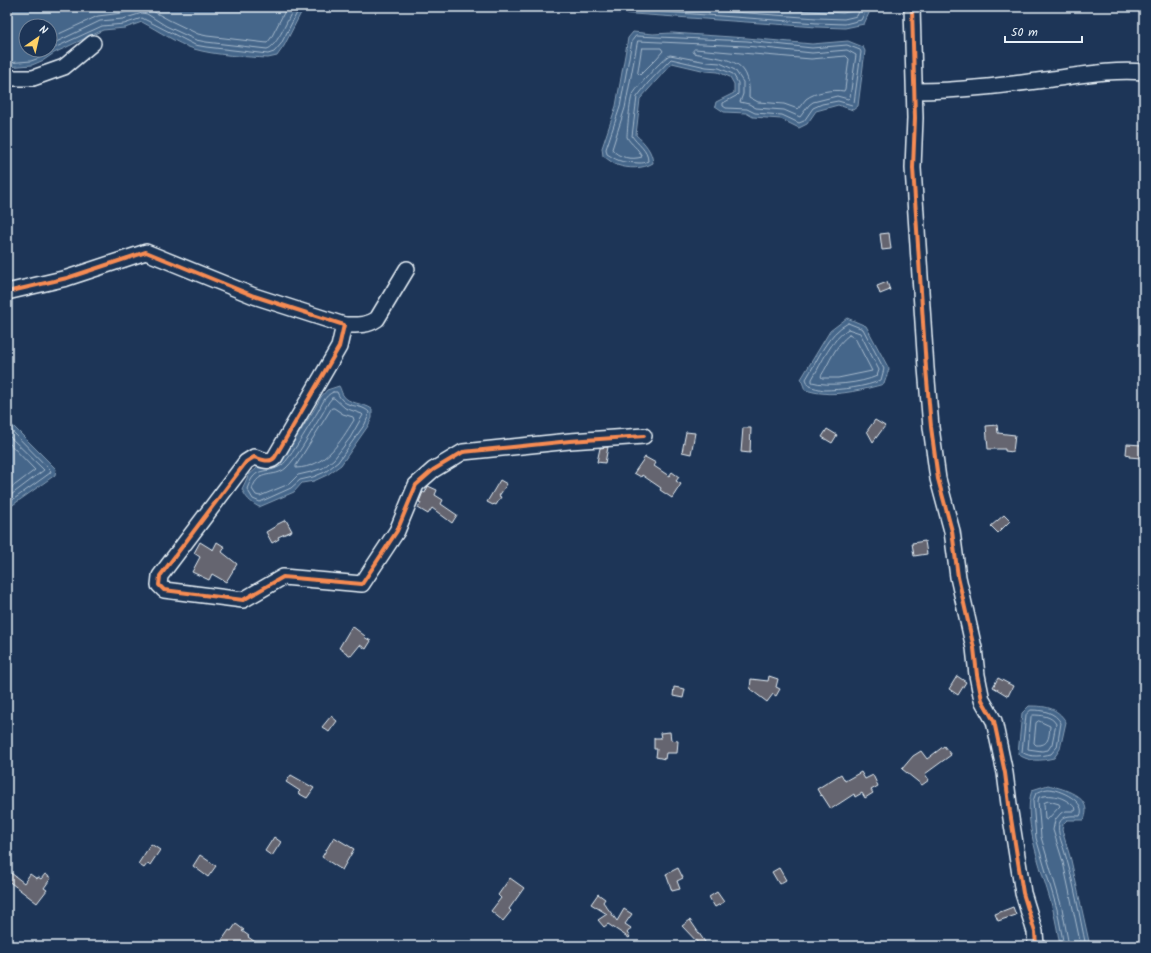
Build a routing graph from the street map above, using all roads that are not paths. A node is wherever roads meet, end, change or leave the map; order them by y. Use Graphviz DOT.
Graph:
graph roads {
  1 [pos="912,7"];
  2 [pos="93,43"];
  3 [pos="1144,72"];
  4 [pos="7,78"];
  5 [pos="915,91"];
  6 [pos="407,269"];
  7 [pos="7,292"];
  8 [pos="344,325"];
  9 [pos="644,436"];
  10 [pos="1036,946"];
  1 -- 5 [label="street"];
  2 -- 4 [label="street"];
  3 -- 5 [label="street"];
  5 -- 10 [label="street"];
  6 -- 8 [label="street"];
  7 -- 8 [label="street"];
  8 -- 9 [label="street"];
}
